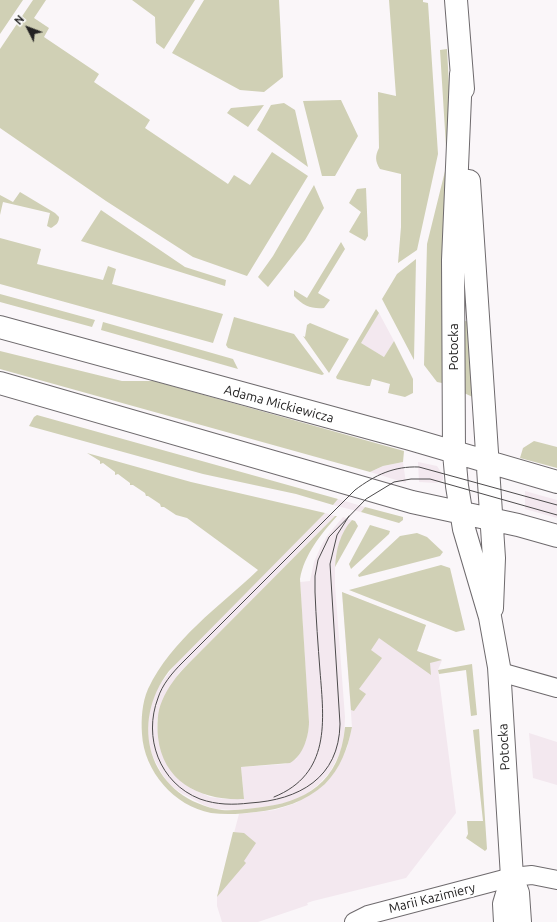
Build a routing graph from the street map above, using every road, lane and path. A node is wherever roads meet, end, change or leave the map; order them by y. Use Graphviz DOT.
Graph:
graph roads {
  1 [pos="456,0"];
  2 [pos="462,74"];
  3 [pos="0,327"];
  4 [pos="0,383"];
  5 [pos="454,453"];
  6 [pos="487,462"];
  7 [pos="557,482"];
  8 [pos="461,512"];
  9 [pos="490,519"];
  10 [pos="557,536"];
  11 [pos="490,617"];
  12 [pos="500,672"];
  13 [pos="557,688"];
  14 [pos="512,877"];
  15 [pos="557,880"];
  16 [pos="354,922"];
  17 [pos="505,922"];
  18 [pos="520,922"];
  1 -- 2 [label="street, Potocka"];
  2 -- 5 [label="street, Potocka"];
  2 -- 6 [label="street, Potocka"];
  3 -- 5 [label="street, Adama Mickiewicza"];
  4 -- 8 [label="street"];
  5 -- 6 [label="street, Adama Mickiewicza"];
  5 -- 8 [label="street, Potocka"];
  6 -- 7 [label="street, Adama Mickiewicza"];
  6 -- 9 [label="street, Potocka"];
  8 -- 9 [label="street"];
  8 -- 11 [label="street, Potocka"];
  9 -- 10 [label="street"];
  9 -- 11 [label="street, Potocka"];
  11 -- 12 [label="street, Potocka"];
  12 -- 13 [label="street"];
  12 -- 14 [label="street, Potocka"];
  14 -- 15 [label="street, Marii Kazimiery"];
  14 -- 16 [label="street, Marii Kazimiery"];
  14 -- 17 [label="street, Potocka"];
  14 -- 18 [label="street, Potocka"];
}
